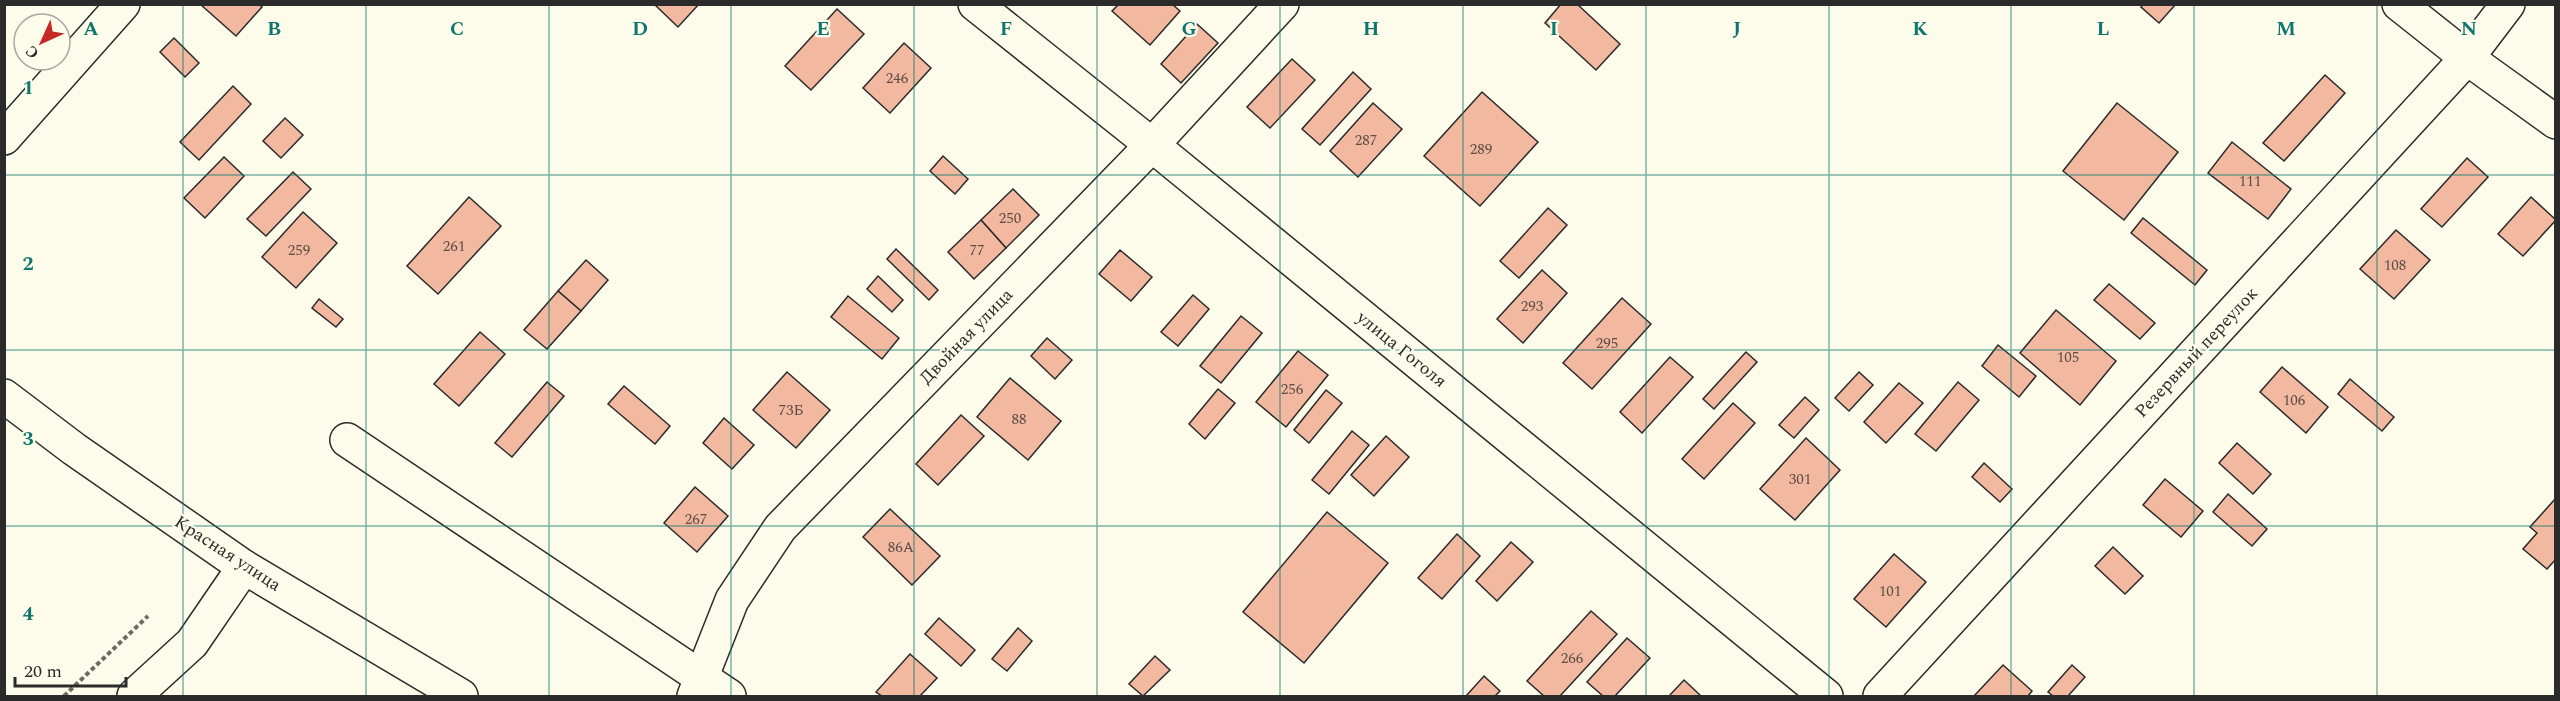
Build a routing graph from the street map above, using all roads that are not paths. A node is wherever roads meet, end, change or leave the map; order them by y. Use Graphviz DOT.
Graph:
graph roads {
  1 [pos="123,4"];
  2 [pos="975,4"];
  3 [pos="1282,4"];
  4 [pos="2399,4"];
  5 [pos="2508,4"];
  6 [pos="2467,58"];
  7 [pos="2556,122"];
  8 [pos="4,138"];
  9 [pos="1152,145"];
  10 [pos="4,396"];
  11 [pos="347,440"];
  12 [pos="244,567"];
  13 [pos="697,687"];
  14 [pos="134,696"];
  15 [pos="461,696"];
  16 [pos="729,696"];
  17 [pos="1826,696"];
  18 [pos="1880,696"];
  1 -- 8 [label="street"];
  2 -- 9 [label="street, улица Гоголя"];
  3 -- 9 [label="street, Двойная улица"];
  4 -- 6 [label="street"];
  5 -- 6 [label="street, Резервный переулок"];
  6 -- 7 [label="street"];
  6 -- 18 [label="street, Резервный переулок"];
  9 -- 13 [label="street, Двойная улица"];
  9 -- 17 [label="street, улица Гоголя"];
  10 -- 12 [label="street, Красная улица"];
  11 -- 13 [label="street"];
  12 -- 14 [label="street"];
  12 -- 15 [label="street, Красная улица"];
  13 -- 16 [label="street"];
}
